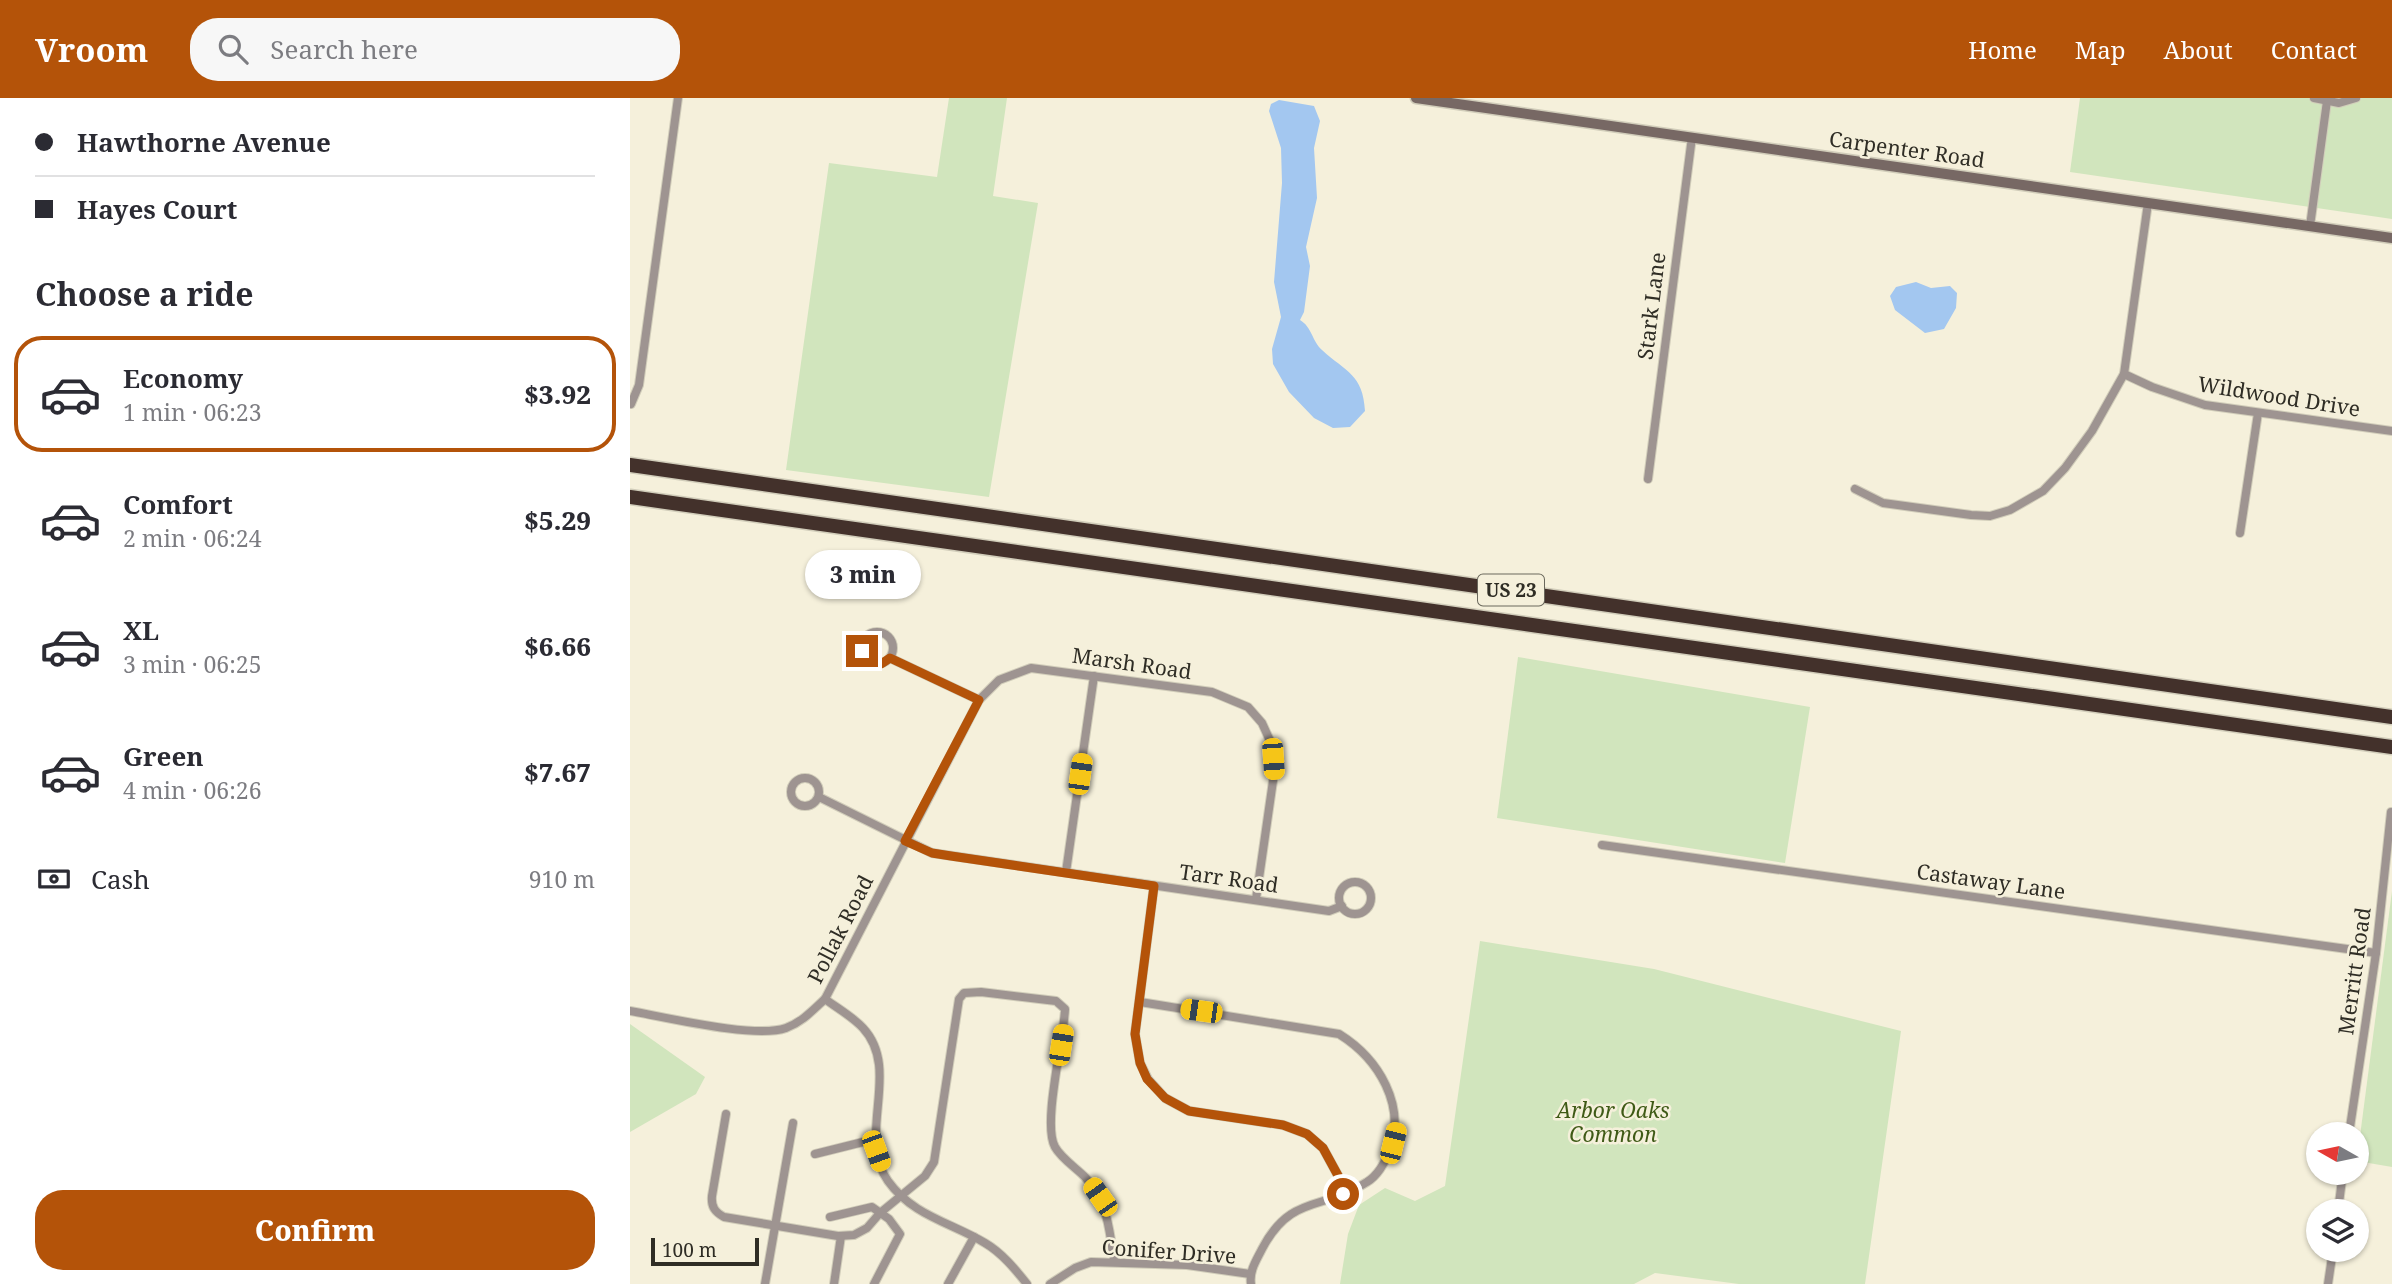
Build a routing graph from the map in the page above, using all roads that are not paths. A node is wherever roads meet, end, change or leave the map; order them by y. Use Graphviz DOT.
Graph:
graph roads {
  1 [pos="678,98"];
  2 [pos="1416,98"];
  3 [pos="2314,98"];
  4 [pos="2356,98"];
  5 [pos="2327,101"];
  6 [pos="1692,137"];
  7 [pos="2148,203"];
  8 [pos="2310,226"];
  9 [pos="2392,238"];
  10 [pos="2124,374"];
  11 [pos="631,404"];
  12 [pos="2258,413"];
  13 [pos="2392,431"];
  14 [pos="630,465"];
  15 [pos="1648,479"];
  16 [pos="1854,489"];
  17 [pos="630,497"];
  18 [pos="2240,533"];
  19 [pos="890,658"];
  20 [pos="1094,676"];
  21 [pos="979,700"];
  22 [pos="2392,717"];
  23 [pos="2392,747"];
  24 [pos="819,797"];
  25 [pos="2391,812"];
  26 [pos="905,841"];
  27 [pos="1602,845"];
  28 [pos="1066,872"];
  29 [pos="1154,886"];
  30 [pos="1256,899"];
  31 [pos="1342,905"];
  32 [pos="2376,953"];
  33 [pos="825,999"];
  34 [pos="1140,1002"];
  35 [pos="630,1012"];
  36 [pos="726,1114"];
  37 [pos="2351,1122"];
  38 [pos="793,1123"];
  39 [pos="875,1139"];
  40 [pos="815,1154"];
  41 [pos="1347,1192"];
  42 [pos="901,1197"];
  43 [pos="880,1213"];
  44 [pos="830,1217"];
  45 [pos="775,1226"];
  46 [pos="841,1236"];
  47 [pos="974,1237"];
  48 [pos="1114,1261"];
  49 [pos="2331,1262"];
  50 [pos="1250,1274"];
  51 [pos="765,1284"];
  52 [pos="834,1284"];
  53 [pos="874,1284"];
  54 [pos="948,1284"];
  55 [pos="1027,1284"];
  56 [pos="1050,1284"];
  57 [pos="1251,1284"];
  58 [pos="2328,1284"];
  1 -- 11 [label="street"];
  2 -- 6 [label="main road, Carpenter Road"];
  3 -- 5 [label="street"];
  4 -- 5 [label="street"];
  5 -- 8 [label="street"];
  6 -- 7 [label="main road, Carpenter Road"];
  6 -- 15 [label="street, Stark Lane"];
  7 -- 8 [label="main road, Carpenter Road"];
  7 -- 10 [label="street"];
  8 -- 9 [label="main road, Carpenter Road"];
  10 -- 12 [label="street, Wildwood Drive"];
  10 -- 16 [label="street"];
  12 -- 13 [label="street, Wildwood Drive"];
  12 -- 18 [label="street"];
  14 -- 22 [label="highway, US 23"];
  17 -- 23 [label="highway, US 23"];
  19 -- 19 [label="street"];
  19 -- 21 [label="street"];
  20 -- 21 [label="street, Marsh Road"];
  20 -- 28 [label="street"];
  20 -- 30 [label="street, Marsh Road"];
  21 -- 26 [label="street, Marsh Road"];
  24 -- 26 [label="street, Tarr Road"];
  25 -- 32 [label="street, Merritt Road"];
  26 -- 28 [label="street, Tarr Road"];
  26 -- 33 [label="street, Pollak Road"];
  27 -- 32 [label="street, Castaway Lane"];
  28 -- 29 [label="street, Tarr Road"];
  29 -- 30 [label="street, Tarr Road"];
  29 -- 34 [label="street"];
  30 -- 31 [label="street, Tarr Road"];
  32 -- 37 [label="street, Merritt Road"];
  33 -- 35 [label="street, Pollak Road"];
  33 -- 39 [label="street"];
  34 -- 41 [label="street"];
  34 -- 41 [label="street"];
  36 -- 45 [label="street"];
  38 -- 45 [label="street"];
  39 -- 40 [label="street"];
  39 -- 42 [label="street"];
  41 -- 50 [label="street"];
  42 -- 43 [label="street"];
  42 -- 47 [label="street"];
  42 -- 48 [label="street"];
  43 -- 44 [label="street"];
  43 -- 46 [label="street"];
  43 -- 53 [label="street"];
  45 -- 46 [label="street"];
  45 -- 51 [label="street"];
  46 -- 52 [label="street"];
  47 -- 54 [label="street"];
  47 -- 55 [label="street"];
  48 -- 50 [label="street, Conifer Drive"];
  48 -- 56 [label="street, Conifer Drive"];
  49 -- 58 [label="street"];
  50 -- 57 [label="street"];
}
